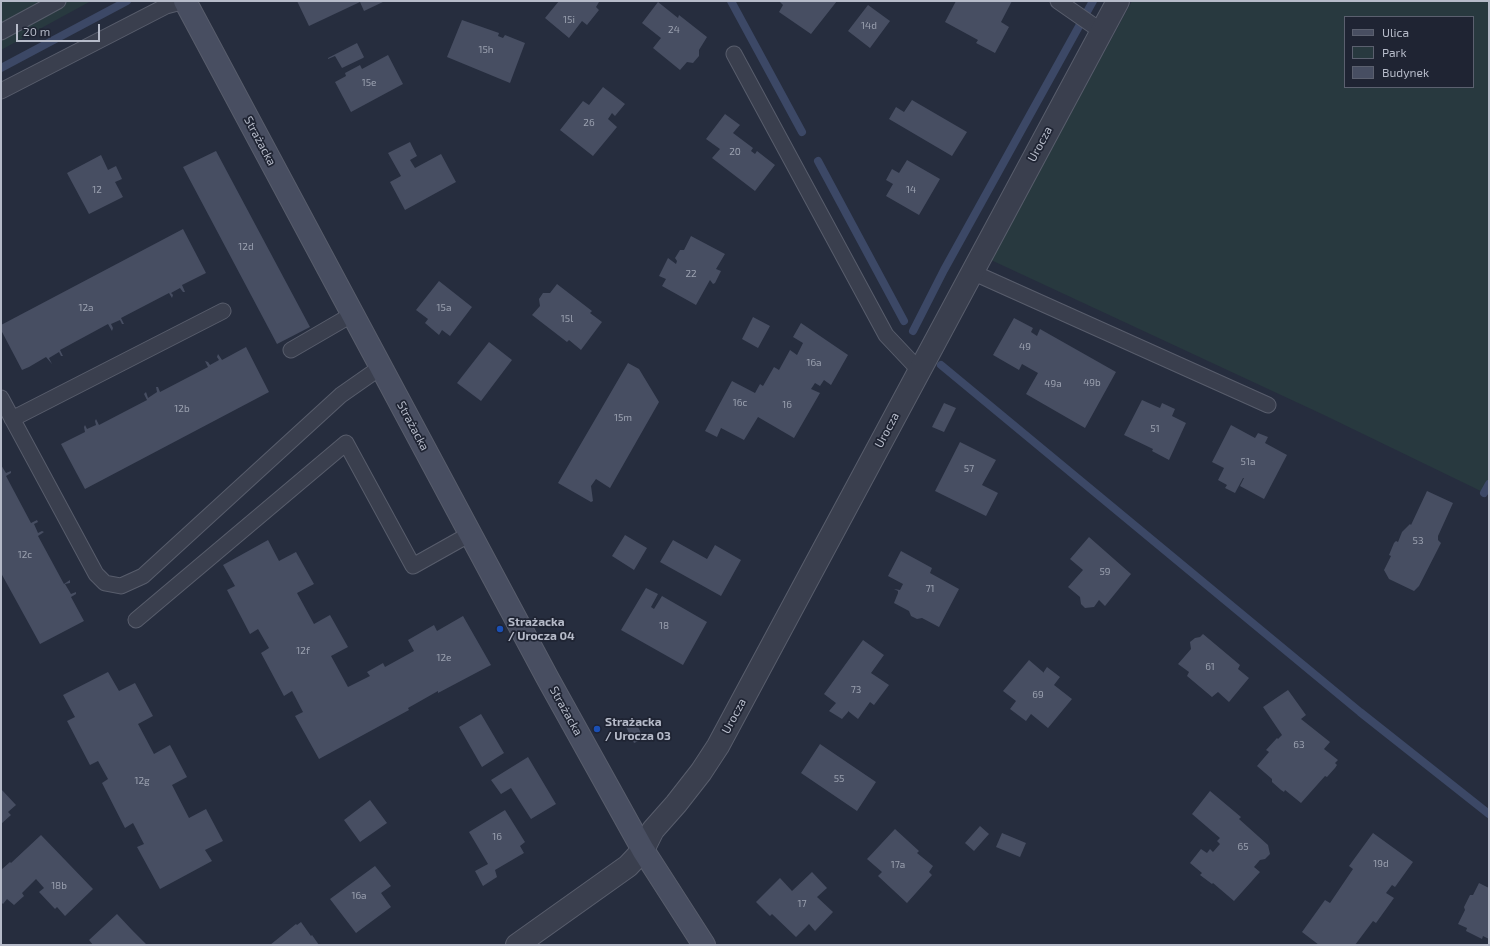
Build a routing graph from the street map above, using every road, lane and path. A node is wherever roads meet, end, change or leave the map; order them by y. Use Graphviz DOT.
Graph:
graph roads {
  1 [pos="58,1"];
  2 [pos="185,1"];
  3 [pos="1058,1"];
  4 [pos="1118,1"];
  5 [pos="1101,31"];
  6 [pos="1,32"];
  7 [pos="734,54"];
  8 [pos="1,91"];
  9 [pos="972,272"];
  10 [pos="223,311"];
  11 [pos="353,314"];
  12 [pos="291,350"];
  13 [pos="381,367"];
  14 [pos="919,370"];
  15 [pos="1,398"];
  16 [pos="1268,405"];
  17 [pos="12,419"];
  18 [pos="470,534"];
  19 [pos="136,620"];
  20 [pos="643,850"];
  21 [pos="517,945"];
  22 [pos="704,945"];
  1 -- 6 [label="lane"];
  2 -- 8 [label="lane"];
  2 -- 11 [label="street, Strażacka"];
  3 -- 5 [label="lane"];
  4 -- 5 [label="street, Urocza"];
  5 -- 9 [label="street, Urocza"];
  7 -- 14 [label="lane"];
  9 -- 14 [label="street, Urocza"];
  9 -- 16 [label="lane"];
  10 -- 17 [label="lane"];
  11 -- 12 [label="lane"];
  11 -- 13 [label="street, Strażacka"];
  13 -- 17 [label="lane"];
  13 -- 18 [label="street, Strażacka"];
  14 -- 20 [label="street, Urocza"];
  15 -- 17 [label="lane"];
  18 -- 19 [label="lane"];
  18 -- 20 [label="street, Strażacka"];
  20 -- 21 [label="street"];
  20 -- 22 [label="street, Strażacka"];
}
